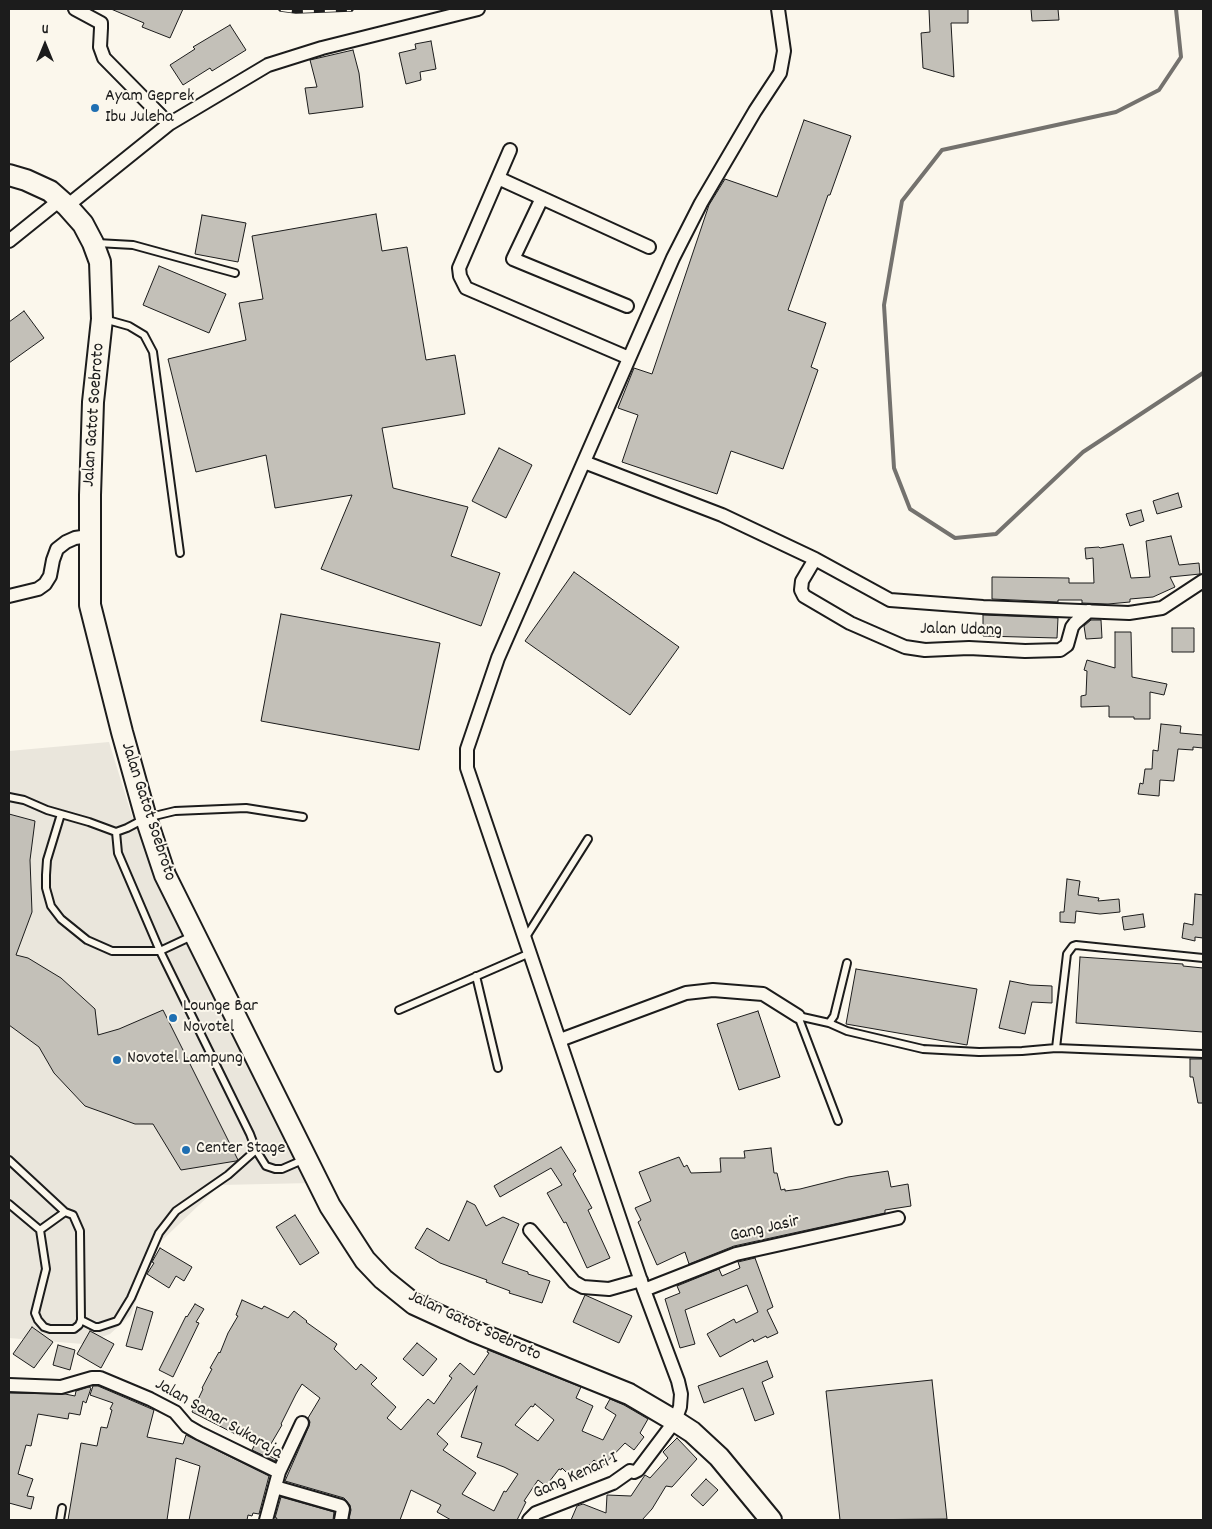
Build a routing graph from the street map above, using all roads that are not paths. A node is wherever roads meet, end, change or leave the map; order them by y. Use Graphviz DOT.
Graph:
graph roads {
  1 [pos="75,9"];
  2 [pos="478,9"];
  3 [pos="778,9"];
  4 [pos="169,124"];
  5 [pos="510,150"];
  6 [pos="9,176"];
  7 [pos="498,178"];
  8 [pos="542,198"];
  9 [pos="64,203"];
  10 [pos="9,241"];
  11 [pos="93,243"];
  12 [pos="649,247"];
  13 [pos="235,273"];
  14 [pos="627,306"];
  15 [pos="102,319"];
  16 [pos="629,358"];
  17 [pos="584,462"];
  18 [pos="90,536"];
  19 [pos="180,554"];
  20 [pos="815,559"];
  21 [pos="1203,581"];
  22 [pos="9,596"];
  23 [pos="1089,611"];
  24 [pos="9,797"];
  25 [pos="61,814"];
  26 [pos="303,817"];
  27 [pos="146,818"];
  28 [pos="116,832"];
  29 [pos="588,839"];
  30 [pos="195,935"];
  31 [pos="525,938"];
  32 [pos="160,951"];
  33 [pos="530,952"];
  34 [pos="1203,958"];
  35 [pos="847,963"];
  36 [pos="476,976"];
  37 [pos="400,1010"];
  38 [pos="798,1016"];
  39 [pos="829,1023"];
  40 [pos="560,1040"];
  41 [pos="1056,1048"];
  42 [pos="1203,1054"];
  43 [pos="498,1068"];
  44 [pos="838,1121"];
  45 [pos="256,1150"];
  46 [pos="306,1159"];
  47 [pos="9,1160"];
  48 [pos="9,1204"];
  49 [pos="66,1212"];
  50 [pos="898,1218"];
  51 [pos="40,1230"];
  52 [pos="530,1230"];
  53 [pos="643,1285"];
  54 [pos="81,1320"];
  55 [pos="9,1385"];
  56 [pos="675,1421"];
  57 [pos="302,1423"];
  58 [pos="279,1472"];
  59 [pos="275,1487"];
  60 [pos="62,1508"];
  61 [pos="60,1520"];
  62 [pos="266,1520"];
  63 [pos="341,1520"];
  64 [pos="529,1520"];
  65 [pos="771,1520"];
  1 -- 4 [label="street"];
  2 -- 4 [label="street"];
  3 -- 16 [label="street"];
  4 -- 9 [label="street"];
  5 -- 7 [label="street"];
  6 -- 9 [label="main road, Jalan Gatot Soebroto"];
  7 -- 8 [label="street"];
  7 -- 16 [label="street"];
  8 -- 12 [label="street"];
  8 -- 14 [label="street"];
  9 -- 10 [label="street"];
  9 -- 11 [label="main road, Jalan Gatot Soebroto"];
  11 -- 13 [label="lane"];
  11 -- 15 [label="main road, Jalan Gatot Soebroto"];
  15 -- 18 [label="main road, Jalan Gatot Soebroto"];
  15 -- 19 [label="lane"];
  16 -- 17 [label="street"];
  17 -- 20 [label="street, Jalan Udang"];
  17 -- 31 [label="street"];
  18 -- 22 [label="street"];
  18 -- 27 [label="main road, Jalan Gatot Soebroto"];
  20 -- 23 [label="street, Jalan Udang"];
  20 -- 23 [label="street, Jalan Udang"];
  21 -- 23 [label="street, Jalan Udang"];
  24 -- 25 [label="lane"];
  25 -- 28 [label="lane"];
  25 -- 32 [label="lane"];
  26 -- 27 [label="lane"];
  27 -- 28 [label="lane"];
  27 -- 30 [label="main road, Jalan Gatot Soebroto"];
  28 -- 32 [label="lane"];
  29 -- 31 [label="lane"];
  30 -- 32 [label="lane"];
  30 -- 46 [label="main road, Jalan Gatot Soebroto"];
  31 -- 33 [label="street"];
  32 -- 45 [label="lane"];
  33 -- 36 [label="lane"];
  33 -- 40 [label="street"];
  34 -- 41 [label="lane"];
  35 -- 39 [label="lane"];
  36 -- 37 [label="lane"];
  36 -- 43 [label="lane"];
  38 -- 39 [label="lane"];
  38 -- 40 [label="street"];
  38 -- 44 [label="lane"];
  39 -- 41 [label="lane"];
  40 -- 53 [label="street"];
  41 -- 42 [label="lane"];
  45 -- 46 [label="lane"];
  45 -- 54 [label="lane"];
  46 -- 56 [label="main road, Jalan Gatot Soebroto"];
  47 -- 49 [label="lane"];
  48 -- 51 [label="lane"];
  49 -- 51 [label="lane"];
  49 -- 54 [label="lane"];
  50 -- 53 [label="street, Gang Jasir"];
  51 -- 54 [label="lane"];
  52 -- 53 [label="street, Gang Jasir"];
  53 -- 56 [label="street"];
  55 -- 58 [label="street, Jalan Sanar Sukaraja"];
  56 -- 64 [label="street, Gang Kenari I"];
  56 -- 65 [label="main road, Jalan Gatot Soebroto"];
  57 -- 58 [label="street"];
  58 -- 59 [label="street, Jalan Sanar Sukaraja"];
  59 -- 62 [label="street, Jalan Sanar Sukaraja"];
  59 -- 63 [label="street"];
  60 -- 61 [label="lane"];
}
